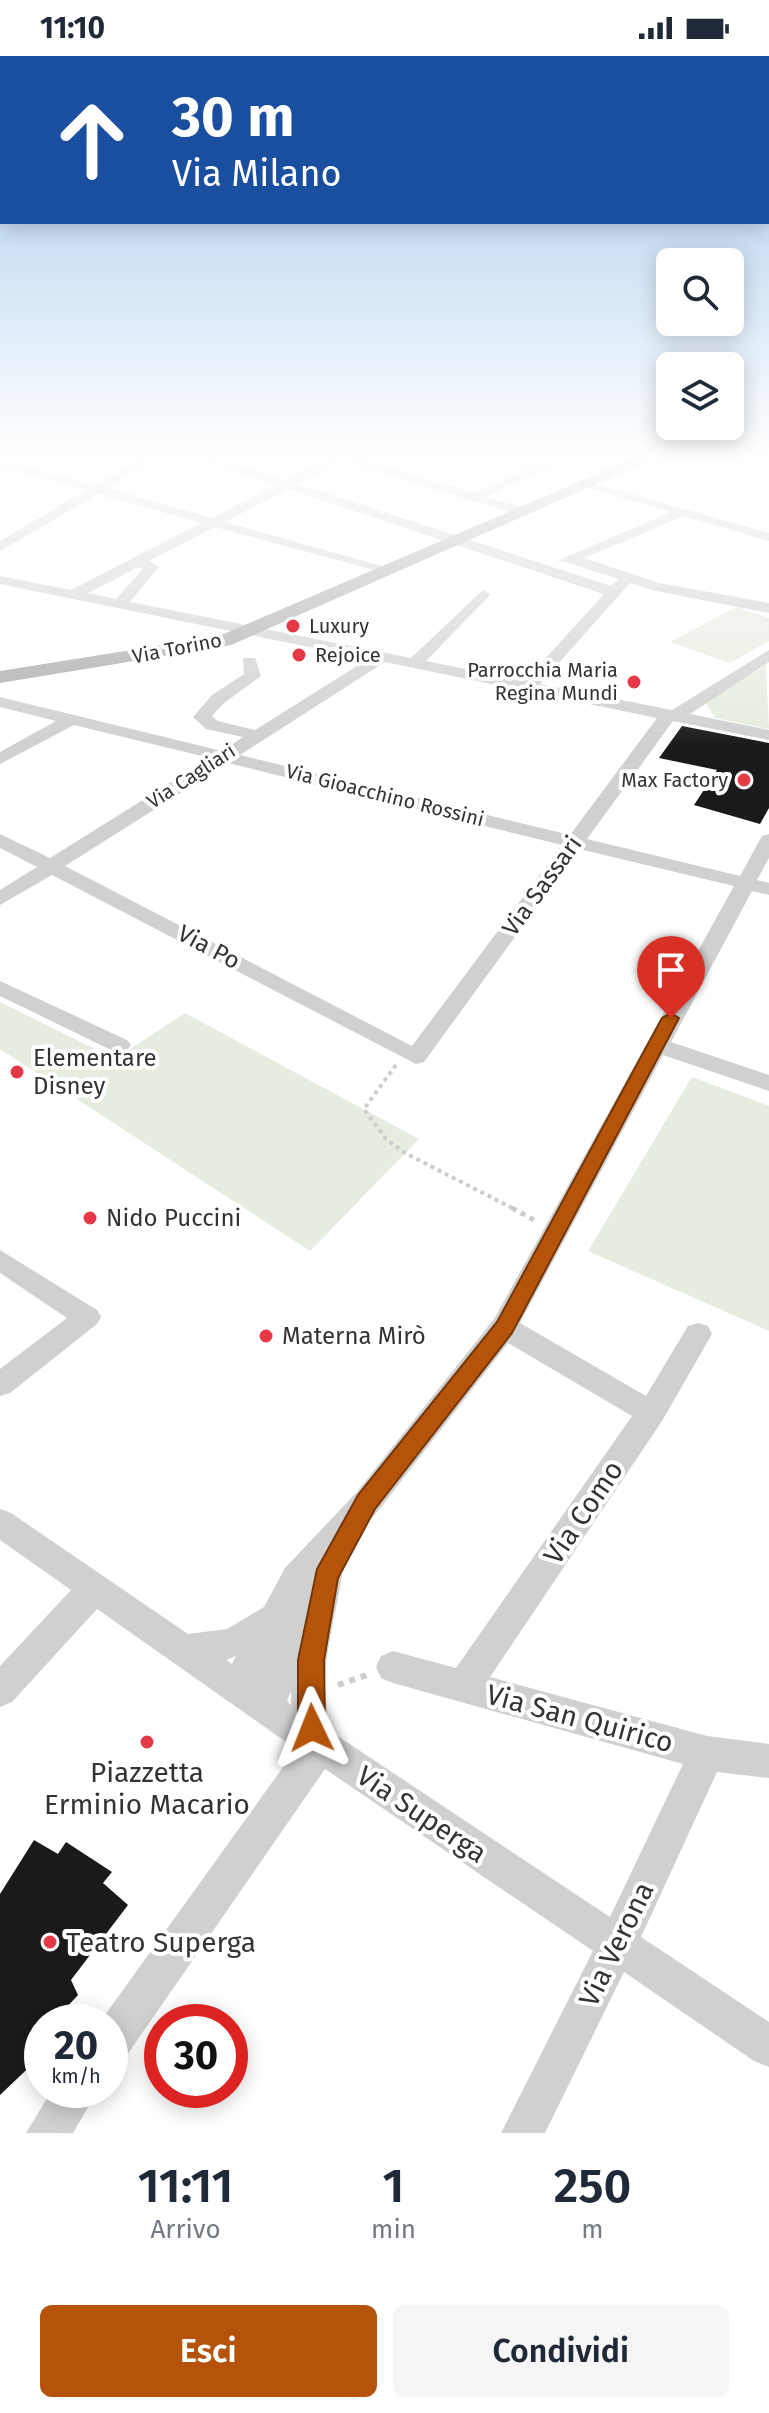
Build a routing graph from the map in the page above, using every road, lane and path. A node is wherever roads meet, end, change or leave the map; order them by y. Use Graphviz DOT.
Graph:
graph roads {
  1 [pos="154,552"];
  2 [pos="317,552"];
  3 [pos="429,552"];
  4 [pos="498,552"];
  5 [pos="585,552"];
  6 [pos="570,558"];
  7 [pos="135,562"];
  8 [pos="547,568"];
  9 [pos="384,571"];
  10 [pos="627,578"];
  11 [pos="0,580"];
  12 [pos="613,592"];
  13 [pos="483,594"];
  14 [pos="73,595"];
  15 [pos="120,604"];
  16 [pos="769,608"];
  17 [pos="247,630"];
  18 [pos="769,655"];
  19 [pos="384,656"];
  20 [pos="249,661"];
  21 [pos="415,663"];
  22 [pos="0,677"];
  23 [pos="528,687"];
  24 [pos="0,702"];
  25 [pos="672,715"];
  26 [pos="72,719"];
  27 [pos="255,735"];
  28 [pos="769,735"];
  29 [pos="222,756"];
  30 [pos="0,759"];
  31 [pos="0,840"];
  32 [pos="769,840"];
  33 [pos="574,841"];
  34 [pos="51,867"];
  35 [pos="758,886"];
  36 [pos="0,899"];
  37 [pos="0,988"];
  38 [pos="119,1045"];
  39 [pos="656,1045"];
  40 [pos="411,1054"];
  41 [pos="769,1083"];
  42 [pos="556,1232"];
  43 [pos="0,1260"];
  44 [pos="504,1327"];
  45 [pos="698,1334"];
  46 [pos="0,1385"];
  47 [pos="651,1413"];
  48 [pos="367,1502"];
  49 [pos="0,1523"];
  50 [pos="326,1576"];
  51 [pos="95,1587"];
  52 [pos="276,1615"];
  53 [pos="186,1650"];
  54 [pos="393,1667"];
  55 [pos="463,1687"];
  56 [pos="0,1691"];
  57 [pos="310,1694"];
  58 [pos="252,1696"];
  59 [pos="320,1745"];
  60 [pos="707,1753"];
  61 [pos="769,1761"];
  62 [pos="617,1945"];
  63 [pos="128,2017"];
  64 [pos="769,2046"];
  65 [pos="64,2108"];
  66 [pos="47,2133"];
  67 [pos="522,2133"];
  1 -- 7 [label="street"];
  2 -- 9 [label="street"];
  3 -- 9 [label="main road, Via Torino"];
  4 -- 8 [label="street"];
  5 -- 6 [label="street"];
  6 -- 8 [label="street"];
  6 -- 10 [label="street"];
  7 -- 14 [label="street"];
  7 -- 15 [label="street"];
  8 -- 12 [label="street"];
  9 -- 17 [label="main road, Via Torino"];
  10 -- 12 [label="street"];
  10 -- 16 [label="street"];
  11 -- 14 [label="street"];
  12 -- 23 [label="street"];
  13 -- 21 [label="street"];
  14 -- 15 [label="street"];
  15 -- 17 [label="street"];
  17 -- 19 [label="street"];
  17 -- 22 [label="main road, Via Torino"];
  18 -- 25 [label="street"];
  19 -- 21 [label="street"];
  19 -- 27 [label="street, Via Cagliari"];
  20 -- 27 [label="street"];
  21 -- 23 [label="street"];
  23 -- 25 [label="street"];
  24 -- 26 [label="street, Via Gioacchino Rossini"];
  25 -- 28 [label="street"];
  25 -- 33 [label="street, Via Sassari"];
  26 -- 29 [label="street, Via Gioacchino Rossini"];
  26 -- 30 [label="street"];
  27 -- 29 [label="street, Via Cagliari"];
  29 -- 33 [label="street, Via Gioacchino Rossini"];
  29 -- 34 [label="street, Via Cagliari"];
  31 -- 34 [label="street, Via Po"];
  32 -- 35 [label="street"];
  33 -- 35 [label="street, Via Gioacchino Rossini"];
  33 -- 40 [label="street, Via Sassari"];
  34 -- 36 [label="street, Via Cagliari"];
  34 -- 40 [label="street, Via Po"];
  35 -- 39 [label="street"];
  37 -- 38 [label="street"];
  39 -- 41 [label="street"];
  39 -- 42 [label="street"];
  40 -- 42 [label="path"];
  42 -- 44 [label="street"];
  43 -- 46 [label="street"];
  44 -- 47 [label="street"];
  44 -- 48 [label="street"];
  45 -- 47 [label="street, Via Como"];
  47 -- 55 [label="street, Via Como"];
  48 -- 50 [label="street"];
  48 -- 52 [label="street"];
  49 -- 51 [label="street, Via Superga"];
  50 -- 57 [label="street"];
  50 -- 58 [label="street"];
  51 -- 53 [label="street, Via Superga"];
  51 -- 56 [label="street"];
  52 -- 53 [label="street"];
  52 -- 58 [label="street"];
  53 -- 58 [label="street, Via Superga"];
  54 -- 55 [label="street, Via San Quirico"];
  54 -- 57 [label="path"];
  55 -- 60 [label="street, Via San Quirico"];
  57 -- 59 [label="street"];
  58 -- 59 [label="street, Via Superga"];
  59 -- 62 [label="street, Via Superga"];
  59 -- 63 [label="street"];
  60 -- 61 [label="street, Via San Quirico"];
  60 -- 62 [label="street, Via Verona"];
  62 -- 64 [label="street, Via Superga"];
  62 -- 67 [label="street, Via Verona"];
  65 -- 66 [label="street"];
}
